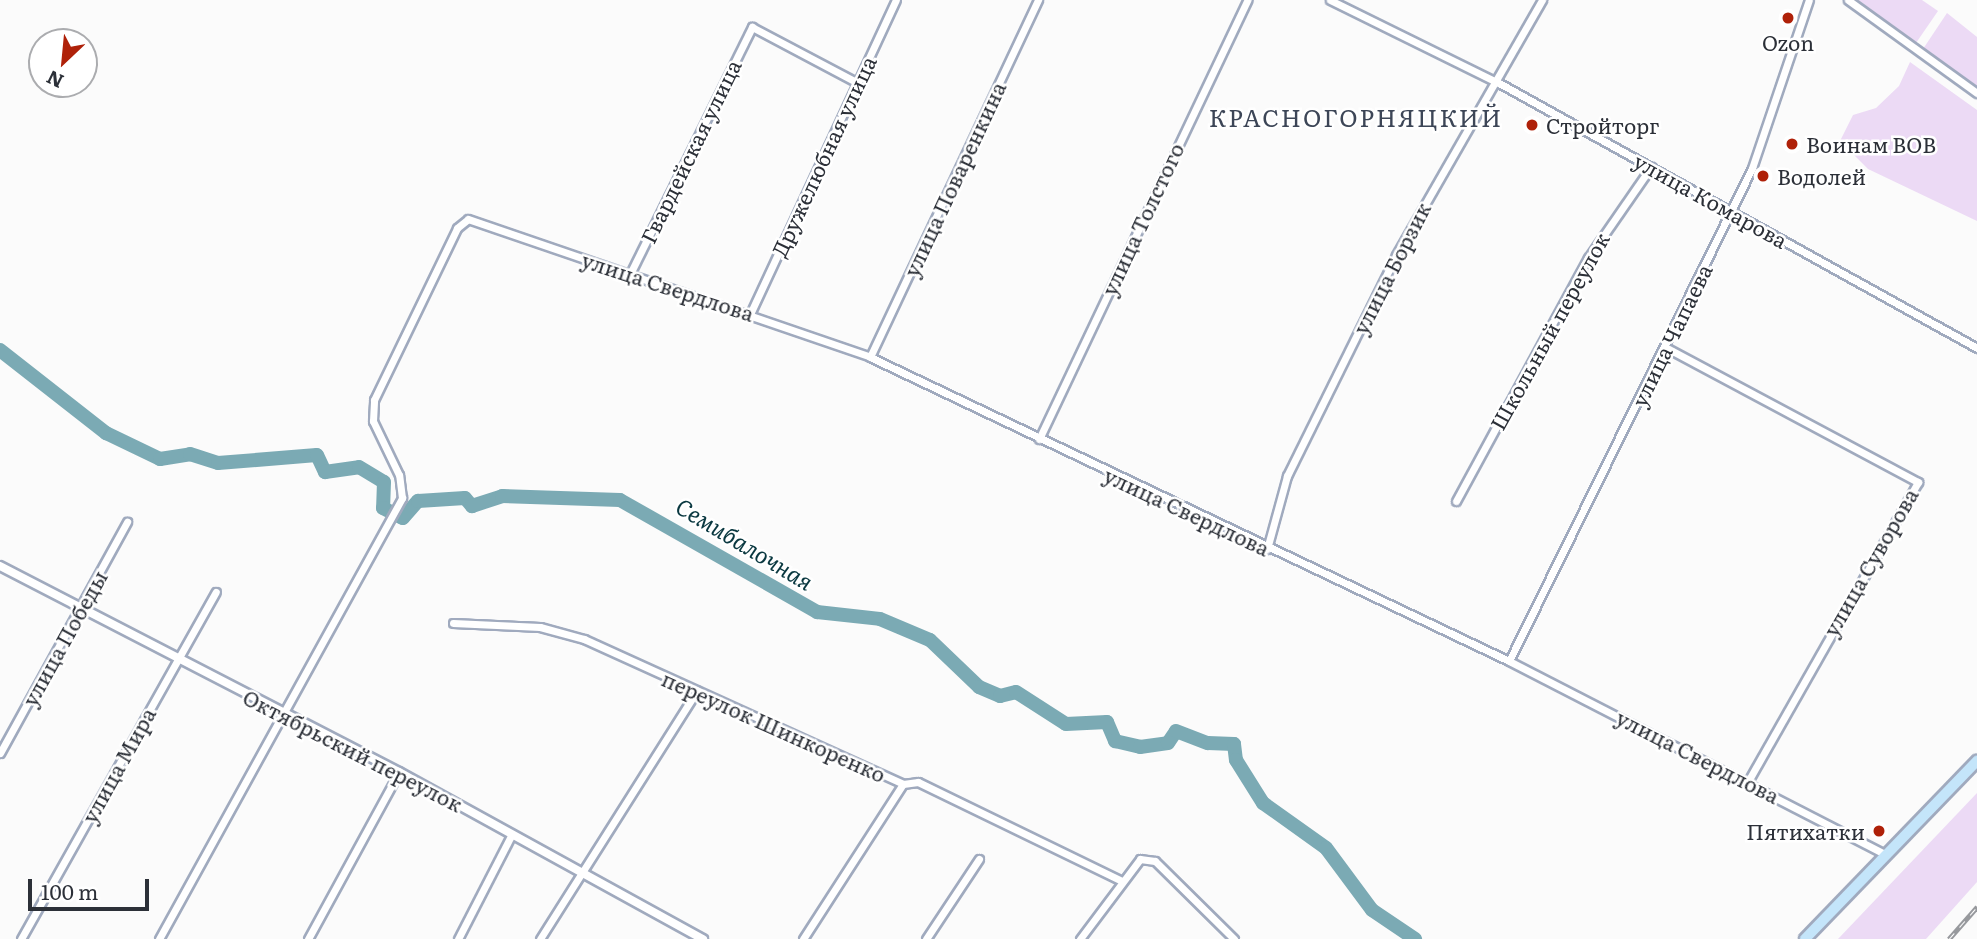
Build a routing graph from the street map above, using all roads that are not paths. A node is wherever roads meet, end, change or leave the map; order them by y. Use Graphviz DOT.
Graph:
graph roads {
  1 [pos="896,0"];
  2 [pos="1038,0"];
  3 [pos="1247,0"];
  4 [pos="1330,0"];
  5 [pos="1542,0"];
  6 [pos="1809,0"];
  7 [pos="1848,0"];
  8 [pos="856,82"];
  9 [pos="1499,83"];
  10 [pos="1977,93"];
  11 [pos="1651,167"];
  12 [pos="1732,211"];
  13 [pos="629,276"];
  14 [pos="751,312"];
  15 [pos="1665,347"];
  16 [pos="1977,348"];
  17 [pos="870,357"];
  18 [pos="1039,439"];
  19 [pos="1456,501"];
  20 [pos="127,522"];
  21 [pos="1267,549"];
  22 [pos="0,566"];
  23 [pos="216,592"];
  24 [pos="81,609"];
  25 [pos="453,623"];
  26 [pos="177,661"];
  27 [pos="1508,661"];
  28 [pos="697,691"];
  29 [pos="284,714"];
  30 [pos="0,753"];
  31 [pos="1977,761"];
  32 [pos="399,772"];
  33 [pos="1748,780"];
  34 [pos="903,784"];
  35 [pos="512,834"];
  36 [pos="1885,854"];
  37 [pos="979,859"];
  38 [pos="582,874"];
  39 [pos="1122,881"];
  40 [pos="21,939"];
  41 [pos="159,939"];
  42 [pos="308,939"];
  43 [pos="458,939"];
  44 [pos="540,939"];
  45 [pos="703,939"];
  46 [pos="803,939"];
  47 [pos="926,939"];
  48 [pos="1080,939"];
  49 [pos="1234,939"];
  50 [pos="1805,939"];
  1 -- 8 [label="street, Дружелюбная улица"];
  2 -- 17 [label="street, улица Поваренкина"];
  3 -- 18 [label="street, улица Толстого"];
  4 -- 9 [label="street, улица Комарова"];
  5 -- 9 [label="street, улица Борзик"];
  6 -- 12 [label="street, улица Чапаева"];
  7 -- 10 [label="street"];
  8 -- 13 [label="street, Гвардейская улица"];
  8 -- 14 [label="street, Дружелюбная улица"];
  9 -- 11 [label="street, улица Комарова"];
  9 -- 21 [label="street, улица Борзик"];
  11 -- 12 [label="street, улица Комарова"];
  11 -- 19 [label="street, Школьный переулок"];
  12 -- 15 [label="street, улица Чапаева"];
  12 -- 16 [label="street, улица Комарова"];
  13 -- 14 [label="street, улица Свердлова"];
  13 -- 29 [label="street, улица Свердлова"];
  14 -- 17 [label="street, улица Свердлова"];
  15 -- 27 [label="street, улица Чапаева"];
  15 -- 33 [label="street, улица Суворова"];
  17 -- 18 [label="street, улица Свердлова"];
  18 -- 21 [label="street, улица Свердлова"];
  20 -- 24 [label="street, улица Победы"];
  21 -- 27 [label="street, улица Свердлова"];
  22 -- 24 [label="street, Октябрьский переулок"];
  23 -- 26 [label="street, улица Мира"];
  24 -- 26 [label="street, Октябрьский переулок"];
  24 -- 30 [label="street, улица Победы"];
  25 -- 28 [label="street, переулок Шинкоренко"];
  26 -- 29 [label="street, Октябрьский переулок"];
  26 -- 40 [label="street, улица Мира"];
  27 -- 33 [label="street, улица Свердлова"];
  28 -- 34 [label="street, переулок Шинкоренко"];
  28 -- 38 [label="street"];
  29 -- 32 [label="street, Октябрьский переулок"];
  29 -- 41 [label="street"];
  31 -- 36 [label="main road"];
  32 -- 35 [label="street, Октябрьский переулок"];
  32 -- 42 [label="street"];
  33 -- 36 [label="street, улица Свердлова"];
  34 -- 39 [label="street, переулок Шинкоренко"];
  34 -- 46 [label="street"];
  35 -- 38 [label="street, Октябрьский переулок"];
  35 -- 43 [label="street"];
  36 -- 50 [label="main road"];
  37 -- 47 [label="street"];
  38 -- 44 [label="street"];
  38 -- 45 [label="street, Октябрьский переулок"];
  39 -- 48 [label="street"];
  39 -- 49 [label="street"];
}
